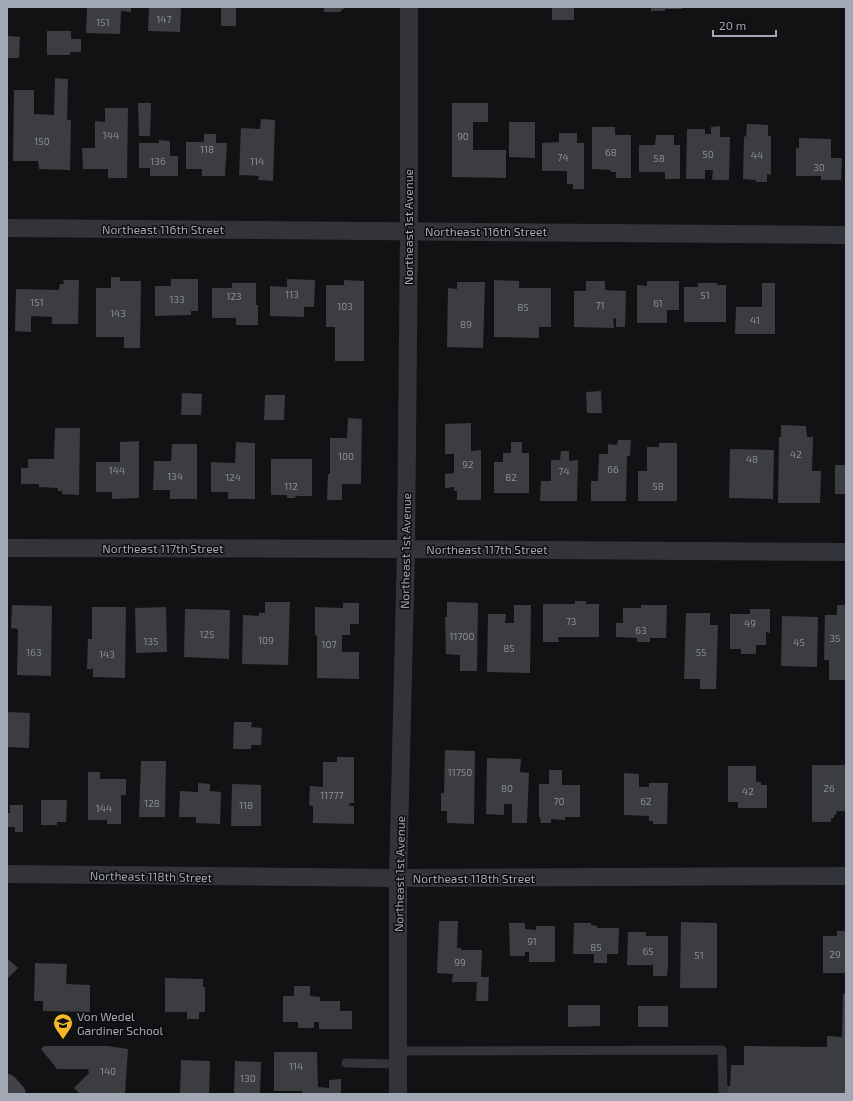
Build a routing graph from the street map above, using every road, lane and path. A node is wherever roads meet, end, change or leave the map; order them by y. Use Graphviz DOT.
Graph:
graph roads {
  1 [pos="409,7"];
  2 [pos="7,228"];
  3 [pos="409,231"];
  4 [pos="846,235"];
  5 [pos="7,548"];
  6 [pos="406,548"];
  7 [pos="846,552"];
  8 [pos="7,874"];
  9 [pos="846,876"];
  10 [pos="398,878"];
  11 [pos="398,1058"];
  12 [pos="346,1063"];
  13 [pos="7,1086"];
  14 [pos="15,1094"];
  15 [pos="398,1094"];
  16 [pos="723,1094"];
  1 -- 3 [label="street, Northeast 1st Avenue"];
  2 -- 3 [label="street, Northeast 116th Street"];
  3 -- 4 [label="street, Northeast 116th Street"];
  3 -- 6 [label="street, Northeast 1st Avenue"];
  5 -- 6 [label="street, Northeast 117th Street"];
  6 -- 7 [label="street, Northeast 117th Street"];
  6 -- 10 [label="street, Northeast 1st Avenue"];
  8 -- 10 [label="street, Northeast 118th Street"];
  9 -- 10 [label="street, Northeast 118th Street"];
  10 -- 11 [label="street, Northeast 1st Avenue"];
  11 -- 12 [label="lane"];
  11 -- 15 [label="street, Northeast 1st Avenue"];
  11 -- 16 [label="lane"];
  13 -- 14 [label="main road"];
}
